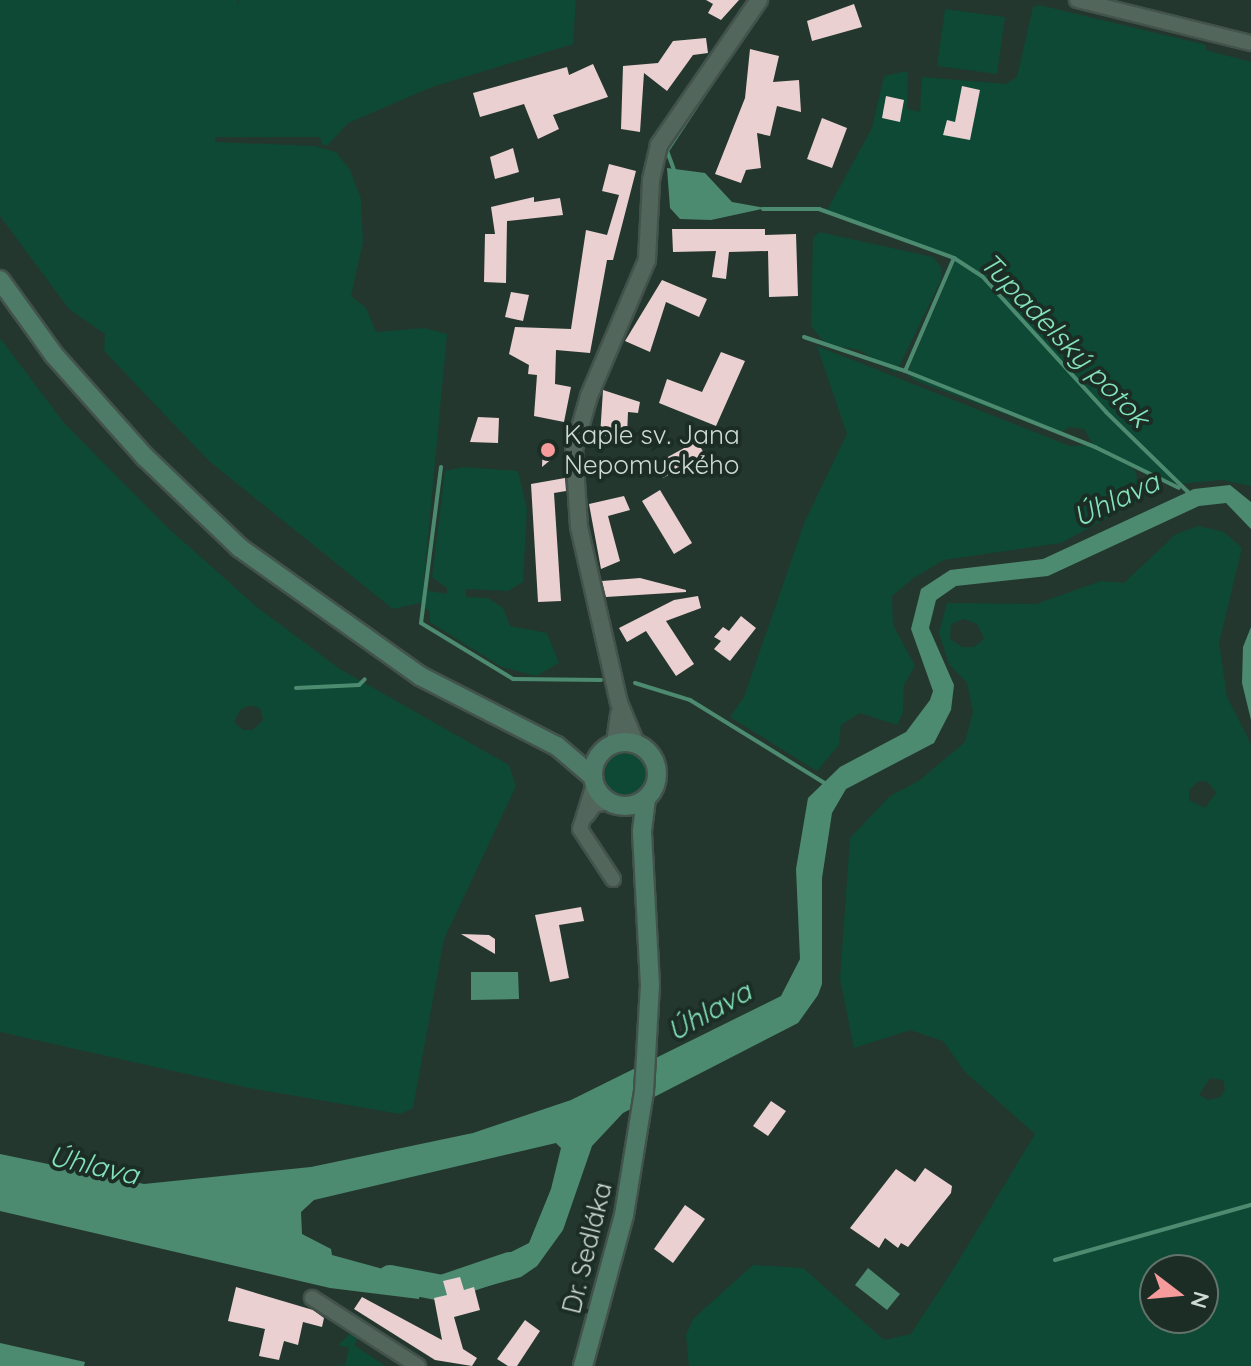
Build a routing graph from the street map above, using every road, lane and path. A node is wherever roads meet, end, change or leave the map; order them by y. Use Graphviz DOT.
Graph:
graph roads {
  1 [pos="759,0"];
  2 [pos="1077,0"];
  3 [pos="1251,43"];
  4 [pos="0,280"];
  5 [pos="619,703"];
  6 [pos="636,744"];
  7 [pos="557,746"];
  8 [pos="609,747"];
  9 [pos="594,781"];
  10 [pos="646,799"];
  11 [pos="616,804"];
  12 [pos="582,822"];
  13 [pos="642,831"];
  14 [pos="613,879"];
  15 [pos="312,1298"];
  16 [pos="593,1336"];
  17 [pos="418,1366"];
  18 [pos="583,1366"];
  19 [pos="593,1366"];
  1 -- 5 [label="street"];
  2 -- 3 [label="street"];
  4 -- 7 [label="main road"];
  5 -- 6 [label="street"];
  5 -- 8 [label="street"];
  6 -- 8 [label="main road"];
  6 -- 10 [label="main road"];
  7 -- 8 [label="main road"];
  7 -- 9 [label="main road"];
  8 -- 9 [label="main road"];
  9 -- 11 [label="main road"];
  9 -- 12 [label="street"];
  10 -- 11 [label="main road"];
  10 -- 13 [label="main road"];
  11 -- 12 [label="street"];
  11 -- 13 [label="main road"];
  12 -- 14 [label="street"];
  13 -- 16 [label="main road, Dr. Sedláka"];
  15 -- 17 [label="street"];
  16 -- 18 [label="main road, Dr. Sedláka"];
  16 -- 19 [label="main road, Dr. Sedláka"];
}
